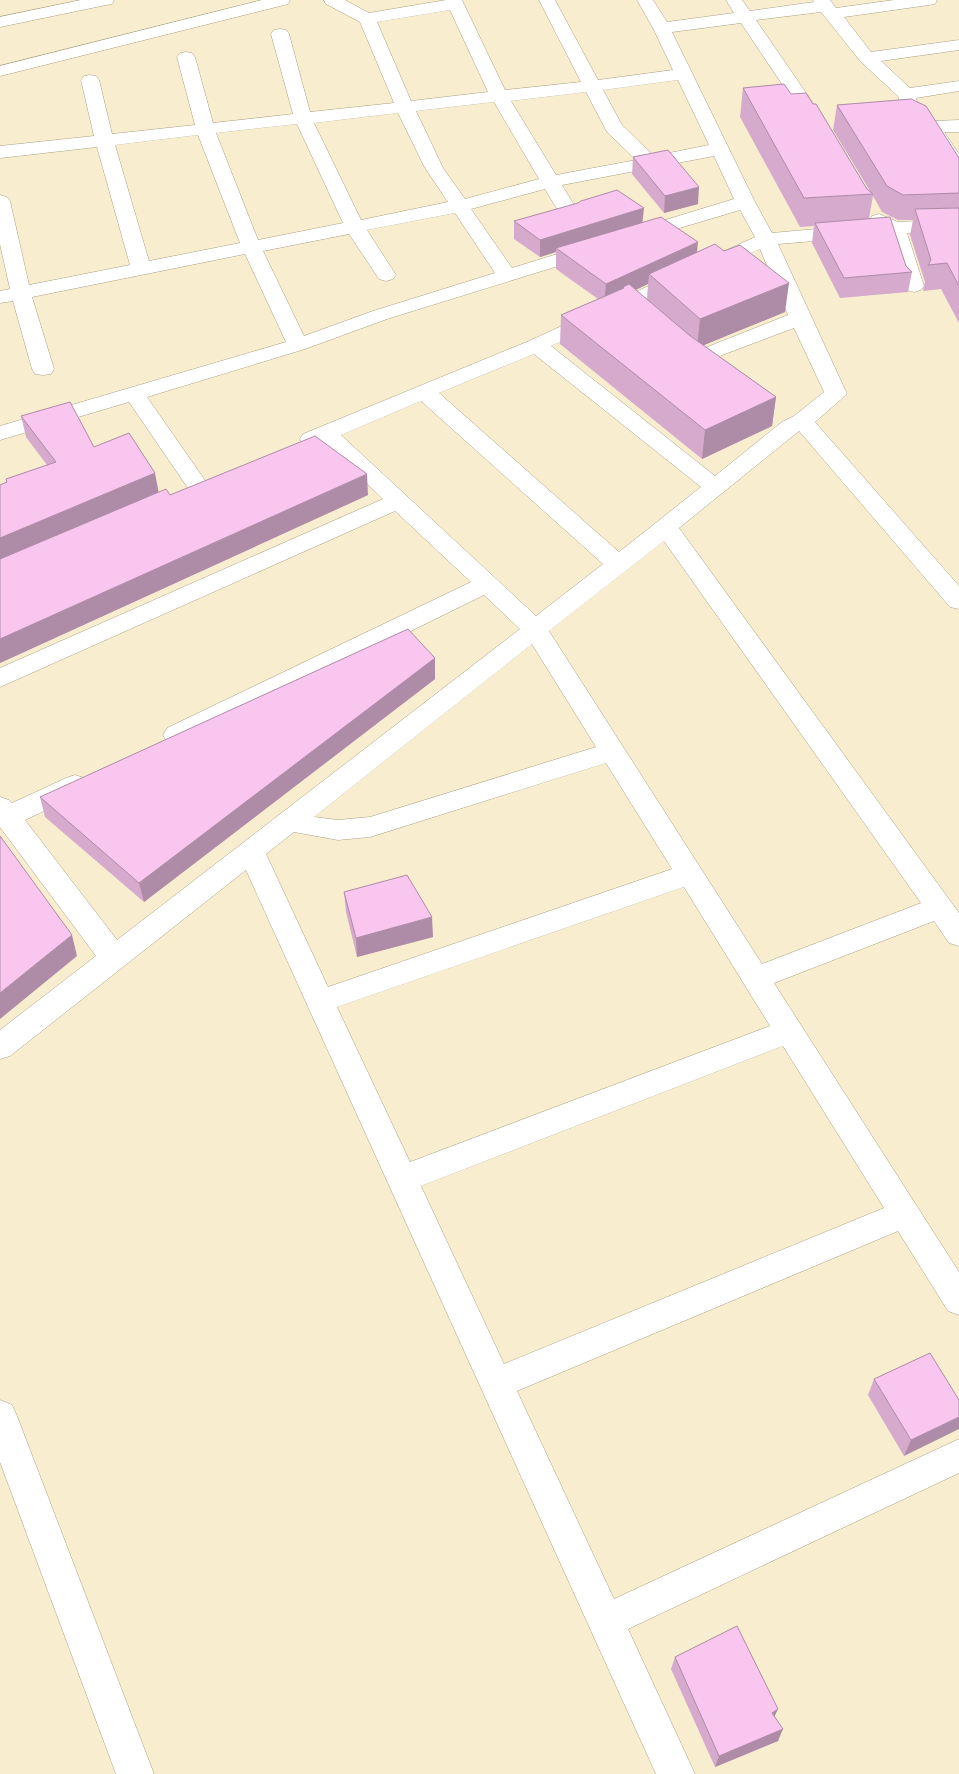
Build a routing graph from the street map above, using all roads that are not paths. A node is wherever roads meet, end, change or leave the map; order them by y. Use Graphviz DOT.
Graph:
graph roads {
  1 [pos="106,0"];
  2 [pos="282,0"];
  3 [pos="332,0"];
  4 [pos="547,0"];
  5 [pos="645,0"];
  6 [pos="734,0"];
  7 [pos="929,0"];
  8 [pos="455,2"];
  9 [pos="827,7"];
  10 [pos="746,17"];
  11 [pos="366,19"];
  12 [pos="0,22"];
  13 [pos="662,28"];
  14 [pos="280,34"];
  15 [pos="959,45"];
  16 [pos="186,57"];
  17 [pos="867,58"];
  18 [pos="0,71"];
  19 [pos="683,74"];
  20 [pos="90,80"];
  21 [pos="592,86"];
  22 [pos="959,86"];
  23 [pos="906,94"];
  24 [pos="500,96"];
  25 [pos="404,106"];
  26 [pos="303,118"];
  27 [pos="959,126"];
  28 [pos="932,127"];
  29 [pos="205,129"];
  30 [pos="104,140"];
  31 [pos="828,142"];
  32 [pos="719,149"];
  33 [pos="0,152"];
  34 [pos="650,162"];
  35 [pos="959,170"];
  36 [pos="550,182"];
  37 [pos="0,201"];
  38 [pos="745,202"];
  39 [pos="459,206"];
  40 [pos="869,208"];
  41 [pos="570,215"];
  42 [pos="959,225"];
  43 [pos="354,226"];
  44 [pos="895,228"];
  45 [pos="766,239"];
  46 [pos="251,246"];
  47 [pos="141,268"];
  48 [pos="386,275"];
  49 [pos="507,275"];
  50 [pos="914,286"];
  51 [pos="21,293"];
  52 [pos="0,297"];
  53 [pos="800,318"];
  54 [pos="536,345"];
  55 [pos="298,346"];
  56 [pos="694,359"];
  57 [pos="43,369"];
  58 [pos="423,391"];
  59 [pos="135,394"];
  60 [pos="788,421"];
  61 [pos="0,433"];
  62 [pos="326,433"];
  63 [pos="290,449"];
  64 [pos="715,487"];
  65 [pos="200,488"];
  66 [pos="398,500"];
  67 [pos="666,527"];
  68 [pos="618,564"];
  69 [pos="488,584"];
  70 [pos="959,602"];
  71 [pos="535,629"];
  72 [pos="0,678"];
  73 [pos="159,744"];
  74 [pos="612,751"];
  75 [pos="96,774"];
  76 [pos="4,812"];
  77 [pos="290,821"];
  78 [pos="251,851"];
  79 [pos="690,874"];
  80 [pos="952,923"];
  81 [pos="114,958"];
  82 [pos="756,978"];
  83 [pos="320,1002"];
  84 [pos="789,1031"];
  85 [pos="0,1047"];
  86 [pos="402,1179"];
  87 [pos="905,1214"];
  88 [pos="959,1300"];
  89 [pos="496,1383"];
  90 [pos="0,1416"];
  91 [pos="959,1456"];
  92 [pos="606,1621"];
  93 [pos="135,1774"];
  94 [pos="676,1774"];
  1 -- 12 [label="street"];
  2 -- 18 [label="street"];
  3 -- 11 [label="street"];
  4 -- 21 [label="street"];
  5 -- 13 [label="street"];
  6 -- 10 [label="street"];
  7 -- 9 [label="street"];
  8 -- 11 [label="street"];
  8 -- 24 [label="street"];
  9 -- 10 [label="street"];
  9 -- 17 [label="street"];
  10 -- 13 [label="street"];
  10 -- 31 [label="street"];
  11 -- 25 [label="street"];
  13 -- 19 [label="street"];
  14 -- 26 [label="street"];
  15 -- 17 [label="street"];
  16 -- 29 [label="street"];
  17 -- 23 [label="street"];
  19 -- 21 [label="street"];
  19 -- 32 [label="street"];
  20 -- 30 [label="street"];
  21 -- 24 [label="street"];
  21 -- 34 [label="street"];
  22 -- 23 [label="street"];
  23 -- 28 [label="street"];
  24 -- 25 [label="street"];
  24 -- 36 [label="street"];
  25 -- 26 [label="street"];
  25 -- 39 [label="street"];
  26 -- 29 [label="street"];
  26 -- 43 [label="street"];
  27 -- 28 [label="street"];
  28 -- 35 [label="street"];
  29 -- 30 [label="street"];
  29 -- 46 [label="street"];
  30 -- 33 [label="street"];
  30 -- 47 [label="street"];
  32 -- 34 [label="street"];
  32 -- 38 [label="street"];
  34 -- 36 [label="street"];
  36 -- 39 [label="street"];
  36 -- 41 [label="street"];
  37 -- 51 [label="street"];
  38 -- 45 [label="street"];
  38 -- 49 [label="street"];
  39 -- 43 [label="street"];
  39 -- 49 [label="street"];
  40 -- 44 [label="street"];
  42 -- 44 [label="street"];
  43 -- 46 [label="street"];
  43 -- 48 [label="street"];
  44 -- 45 [label="street"];
  44 -- 50 [label="street"];
  45 -- 53 [label="street"];
  45 -- 54 [label="street"];
  46 -- 47 [label="street"];
  46 -- 55 [label="street"];
  47 -- 51 [label="street"];
  49 -- 55 [label="street"];
  51 -- 52 [label="street"];
  51 -- 57 [label="street"];
  53 -- 56 [label="street"];
  53 -- 60 [label="street"];
  54 -- 58 [label="street"];
  54 -- 64 [label="street"];
  55 -- 59 [label="street"];
  58 -- 62 [label="street"];
  58 -- 68 [label="street"];
  59 -- 61 [label="street"];
  59 -- 65 [label="street"];
  60 -- 64 [label="street"];
  60 -- 70 [label="street"];
  62 -- 63 [label="street"];
  62 -- 66 [label="street"];
  64 -- 67 [label="street"];
  66 -- 69 [label="street"];
  66 -- 72 [label="street"];
  67 -- 68 [label="street"];
  67 -- 80 [label="street"];
  68 -- 71 [label="street"];
  69 -- 71 [label="street"];
  69 -- 73 [label="street"];
  71 -- 74 [label="street"];
  71 -- 77 [label="street"];
  74 -- 77 [label="street"];
  74 -- 79 [label="street"];
  75 -- 76 [label="street"];
  76 -- 81 [label="street"];
  77 -- 78 [label="street"];
  78 -- 81 [label="street"];
  78 -- 83 [label="street"];
  79 -- 82 [label="street"];
  79 -- 83 [label="street"];
  80 -- 82 [label="street"];
  81 -- 85 [label="street"];
  82 -- 84 [label="street"];
  83 -- 86 [label="street"];
  84 -- 86 [label="street"];
  84 -- 87 [label="street"];
  86 -- 89 [label="street"];
  87 -- 88 [label="street"];
  87 -- 89 [label="street"];
  89 -- 92 [label="street"];
  90 -- 93 [label="street"];
  91 -- 92 [label="street"];
  92 -- 94 [label="street"];
}
